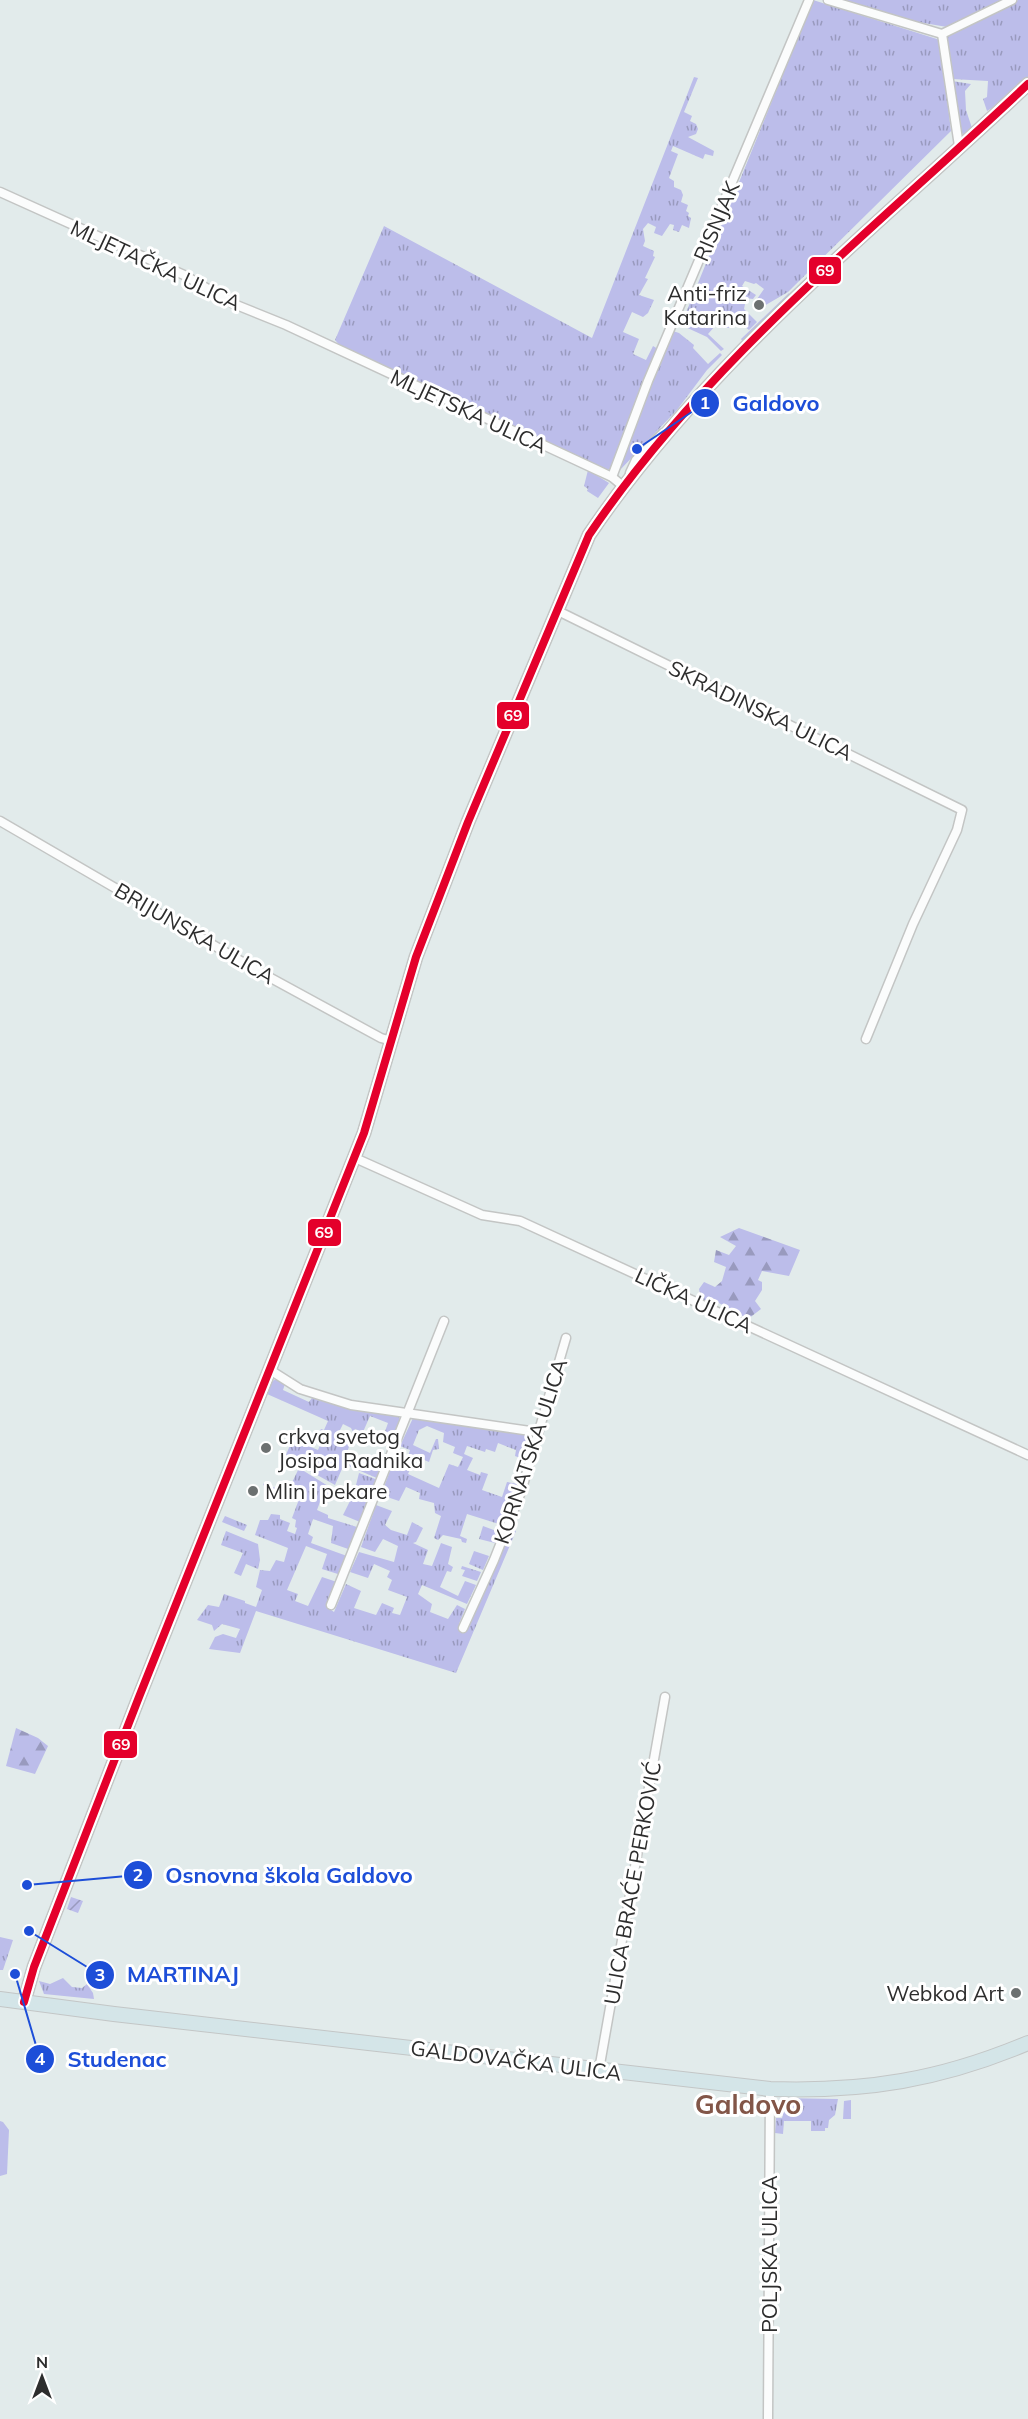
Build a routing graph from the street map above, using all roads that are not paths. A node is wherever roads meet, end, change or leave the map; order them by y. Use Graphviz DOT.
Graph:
graph roads {
  1 [pos="809,0"];
  2 [pos="828,0"];
  3 [pos="1012,0"];
  4 [pos="942,34"];
  5 [pos="1028,84"];
  6 [pos="959,146"];
  7 [pos="0,192"];
  8 [pos="313,338"];
  9 [pos="612,477"];
  10 [pos="626,485"];
  11 [pos="556,610"];
  12 [pos="0,821"];
  13 [pos="866,1039"];
  14 [pos="392,1041"];
  15 [pos="355,1158"];
  16 [pos="444,1321"];
  17 [pos="566,1338"];
  18 [pos="270,1370"];
  19 [pos="408,1412"];
  20 [pos="537,1432"];
  21 [pos="1028,1455"];
  22 [pos="332,1605"];
  23 [pos="463,1628"];
  24 [pos="665,1697"];
  25 [pos="0,1999"];
  26 [pos="24,2002"];
  27 [pos="1028,2043"];
  28 [pos="599,2070"];
  29 [pos="770,2089"];
  30 [pos="768,2419"];
  1 -- 9 [label="street, RISNJAK"];
  2 -- 4 [label="street"];
  3 -- 4 [label="street"];
  4 -- 6 [label="street"];
  5 -- 6 [label="main road"];
  6 -- 10 [label="main road"];
  7 -- 8 [label="street, MLJETAČKA ULICA"];
  8 -- 9 [label="street, MLJETSKA ULICA"];
  9 -- 10 [label="street, MLJETSKA ULICA"];
  10 -- 11 [label="main road"];
  11 -- 13 [label="street, SKRADINSKA ULICA"];
  11 -- 14 [label="main road"];
  12 -- 14 [label="street, BRIJUNSKA ULICA"];
  14 -- 15 [label="main road"];
  15 -- 18 [label="main road"];
  15 -- 21 [label="street, LIČKA ULICA"];
  16 -- 19 [label="street"];
  17 -- 20 [label="street, KORNATSKA ULICA"];
  18 -- 19 [label="street"];
  18 -- 26 [label="main road"];
  19 -- 20 [label="street"];
  19 -- 22 [label="street"];
  20 -- 23 [label="street, KORNATSKA ULICA"];
  24 -- 28 [label="street, ULICA BRAĆE PERKOVIĆ"];
  25 -- 26 [label="main road, GALDOVAČKA ULICA"];
  26 -- 28 [label="main road, GALDOVAČKA ULICA"];
  27 -- 29 [label="main road, GALDOVAČKA ULICA"];
  28 -- 29 [label="main road, GALDOVAČKA ULICA"];
  29 -- 30 [label="street, POLJSKA ULICA"];
}
